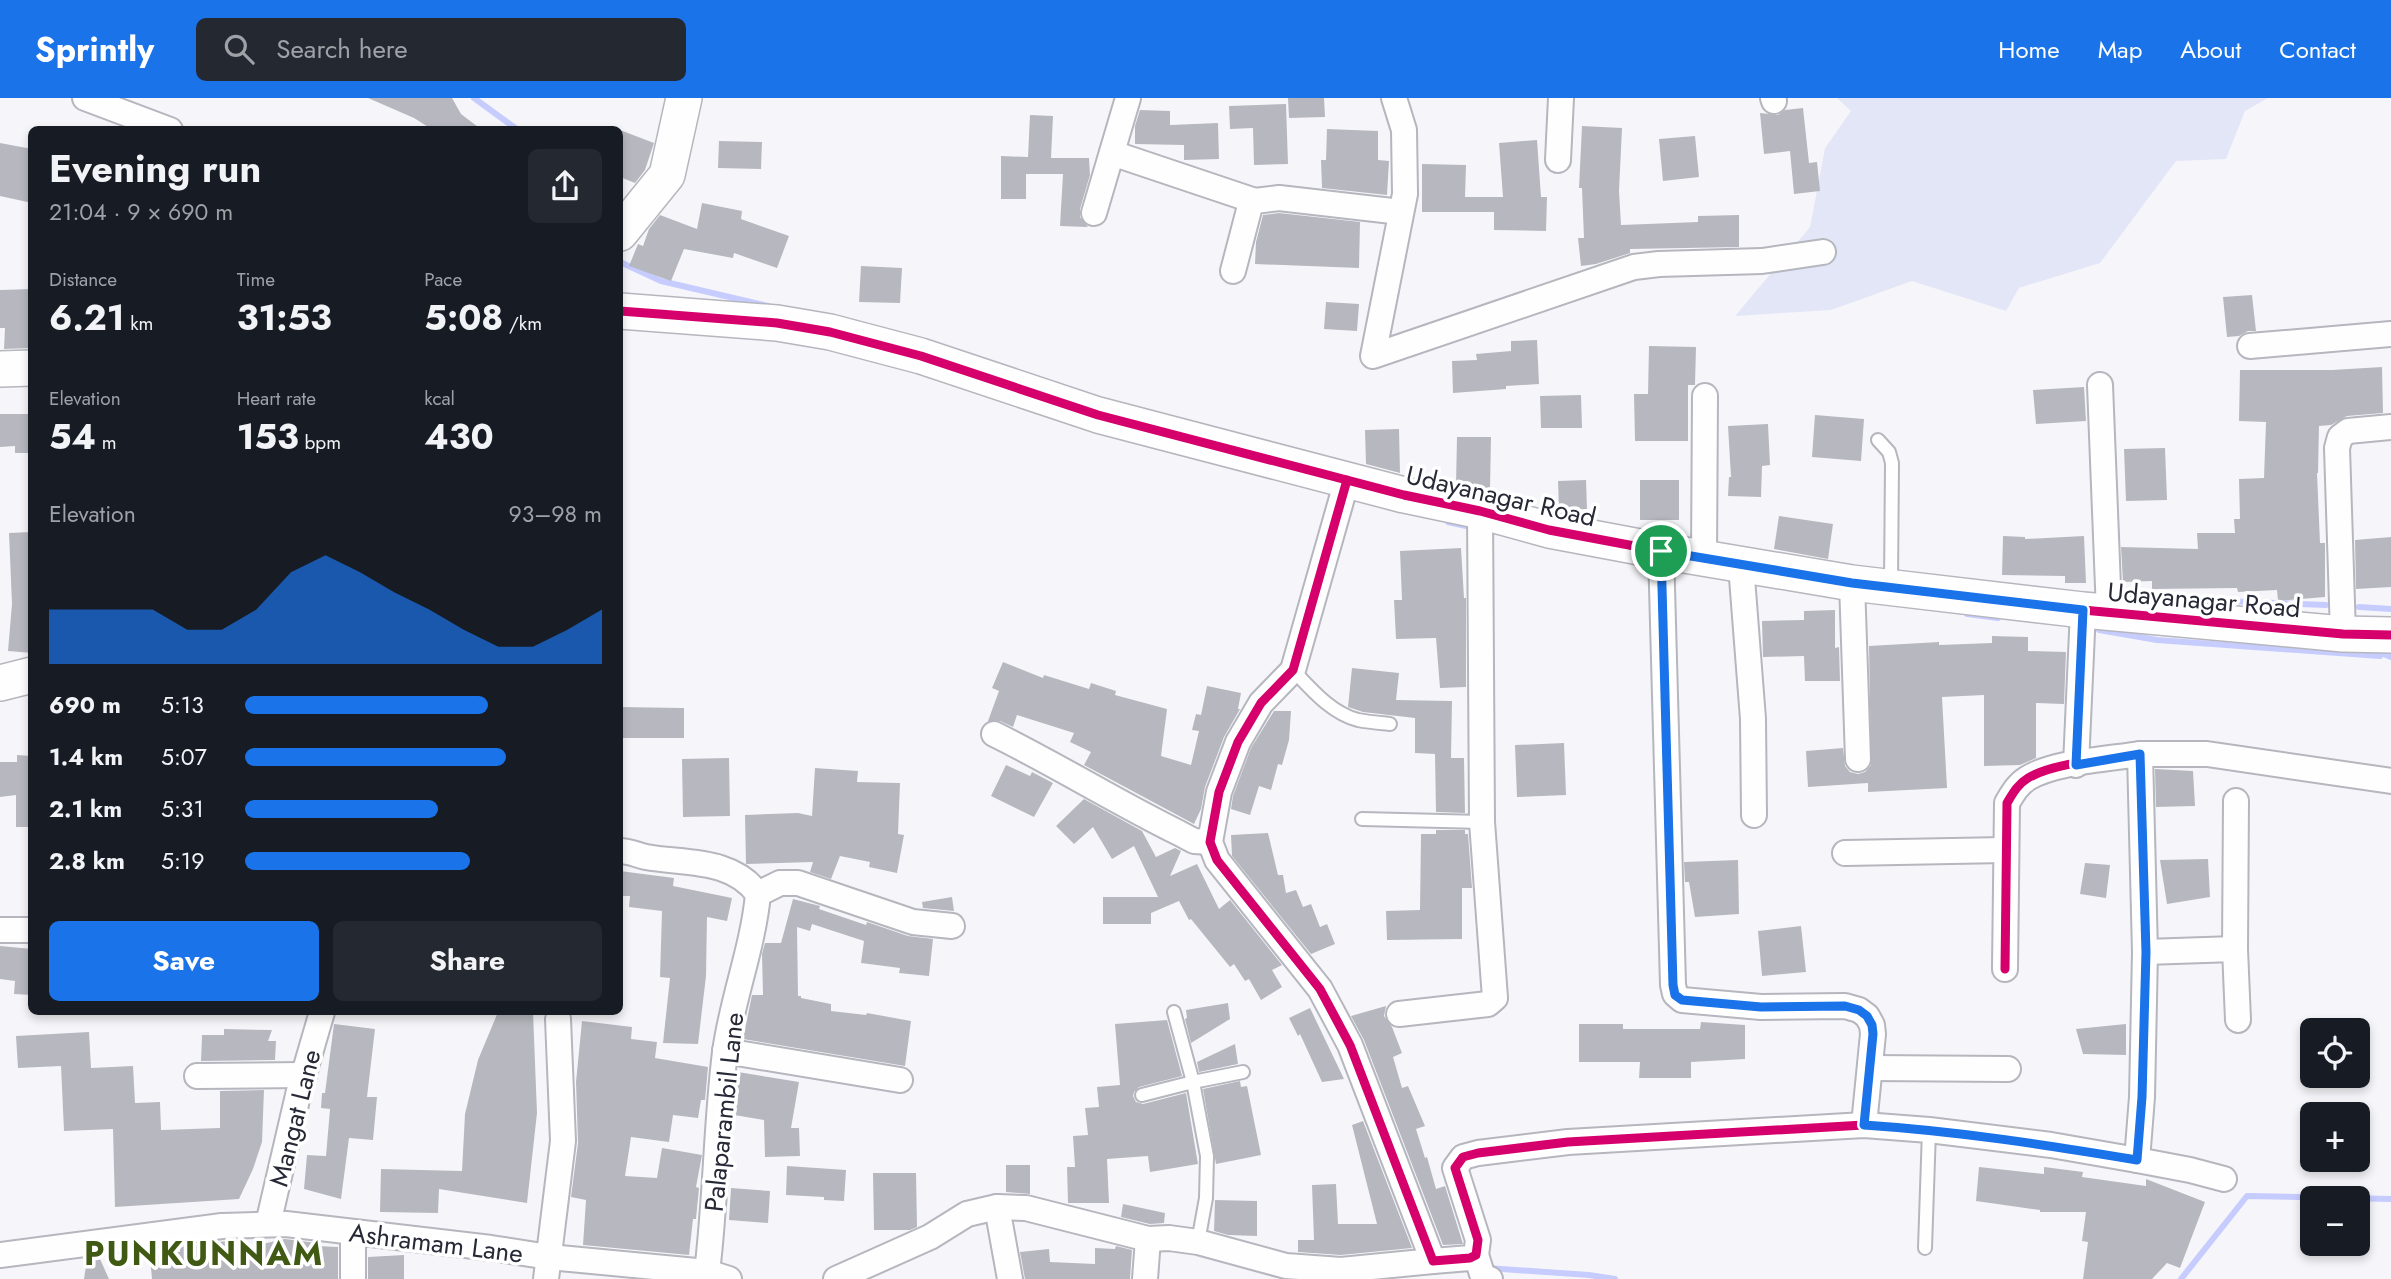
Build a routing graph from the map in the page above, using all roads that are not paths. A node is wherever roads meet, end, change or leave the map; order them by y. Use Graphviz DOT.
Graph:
graph roads {
  1 [pos="85,98"];
  2 [pos="684,98"];
  3 [pos="1128,98"];
  4 [pos="1394,98"];
  5 [pos="1561,98"];
  6 [pos="159,126"];
  7 [pos="1112,153"];
  8 [pos="1558,160"];
  9 [pos="1255,201"];
  10 [pos="1401,212"];
  11 [pos="1094,213"];
  12 [pos="623,229"];
  13 [pos="1823,253"];
  14 [pos="1233,271"];
  15 [pos="623,312"];
  16 [pos="2391,334"];
  17 [pos="2250,346"];
  18 [pos="28,368"];
  19 [pos="0,369"];
  20 [pos="2100,385"];
  21 [pos="1705,396"];
  22 [pos="2391,427"];
  23 [pos="1878,440"];
  24 [pos="1347,480"];
  25 [pos="1480,511"];
  26 [pos="1661,551"];
  27 [pos="1703,558"];
  28 [pos="1741,565"];
  29 [pos="1852,583"];
  30 [pos="1890,587"];
  31 [pos="2096,611"];
  32 [pos="2343,634"];
  33 [pos="2391,635"];
  34 [pos="1293,670"];
  35 [pos="28,676"];
  36 [pos="0,682"];
  37 [pos="1390,724"];
  38 [pos="994,734"];
  39 [pos="2140,754"];
  40 [pos="1858,759"];
  41 [pos="2076,765"];
  42 [pos="2391,781"];
  43 [pos="2236,801"];
  44 [pos="1754,815"];
  45 [pos="1362,819"];
  46 [pos="1482,822"];
  47 [pos="1210,842"];
  48 [pos="2006,850"];
  49 [pos="623,851"];
  50 [pos="1845,853"];
  51 [pos="758,894"];
  52 [pos="952,926"];
  53 [pos="0,930"];
  54 [pos="28,930"];
  55 [pos="2235,949"];
  56 [pos="2146,952"];
  57 [pos="2005,969"];
  58 [pos="1174,1012"];
  59 [pos="1399,1014"];
  60 [pos="322,1015"];
  61 [pos="558,1019"];
  62 [pos="2238,1020"];
  63 [pos="725,1051"];
  64 [pos="1870,1068"];
  65 [pos="2008,1069"];
  66 [pos="1243,1072"];
  67 [pos="304,1075"];
  68 [pos="197,1076"];
  69 [pos="901,1080"];
  70 [pos="1193,1082"];
  71 [pos="1142,1095"];
  72 [pos="1864,1125"];
  73 [pos="1929,1129"];
  74 [pos="2137,1160"];
  75 [pos="2224,1179"];
  76 [pos="997,1207"];
  77 [pos="268,1224"];
  78 [pos="353,1232"];
  79 [pos="1148,1240"];
  80 [pos="1198,1242"];
  81 [pos="1925,1248"];
  82 [pos="0,1255"];
  83 [pos="1433,1261"];
  84 [pos="548,1268"];
  85 [pos="1482,1269"];
  86 [pos="701,1275"];
  87 [pos="353,1279"];
  88 [pos="836,1279"];
  89 [pos="1010,1279"];
  90 [pos="1145,1279"];
  1 -- 6 [label="street"];
  2 -- 12 [label="street"];
  3 -- 7 [label="street"];
  4 -- 10 [label="street"];
  5 -- 8 [label="street"];
  7 -- 9 [label="street"];
  7 -- 11 [label="street"];
  9 -- 10 [label="street"];
  9 -- 14 [label="street"];
  10 -- 13 [label="street"];
  15 -- 24 [label="street, Udayanagar Road"];
  16 -- 17 [label="street"];
  18 -- 19 [label="street"];
  20 -- 31 [label="street"];
  21 -- 27 [label="street"];
  22 -- 32 [label="street"];
  23 -- 30 [label="lane"];
  24 -- 25 [label="street, Udayanagar Road"];
  24 -- 34 [label="street"];
  25 -- 26 [label="street, Udayanagar Road"];
  25 -- 46 [label="street"];
  26 -- 27 [label="street, Udayanagar Road"];
  26 -- 64 [label="street"];
  27 -- 28 [label="street, Udayanagar Road"];
  28 -- 29 [label="street, Udayanagar Road"];
  28 -- 44 [label="street"];
  29 -- 30 [label="street, Udayanagar Road"];
  29 -- 40 [label="street"];
  30 -- 31 [label="street, Udayanagar Road"];
  31 -- 32 [label="street, Udayanagar Road"];
  31 -- 41 [label="street"];
  32 -- 33 [label="street, Udayanagar Road"];
  34 -- 37 [label="lane"];
  34 -- 47 [label="street"];
  35 -- 36 [label="street"];
  38 -- 47 [label="street"];
  39 -- 41 [label="street"];
  39 -- 42 [label="street"];
  39 -- 56 [label="street"];
  41 -- 48 [label="street"];
  43 -- 55 [label="street"];
  45 -- 46 [label="lane"];
  46 -- 59 [label="street"];
  47 -- 83 [label="street"];
  48 -- 50 [label="street"];
  48 -- 57 [label="street"];
  49 -- 51 [label="street"];
  51 -- 52 [label="street"];
  51 -- 63 [label="street, Palaparambil Lane"];
  53 -- 54 [label="street"];
  55 -- 56 [label="street"];
  55 -- 62 [label="street"];
  56 -- 74 [label="street"];
  58 -- 70 [label="lane"];
  60 -- 67 [label="street, Mangat Lane"];
  61 -- 84 [label="street"];
  63 -- 69 [label="street"];
  63 -- 86 [label="street, Palaparambil Lane"];
  64 -- 65 [label="street"];
  64 -- 72 [label="street"];
  66 -- 70 [label="lane"];
  67 -- 68 [label="street"];
  67 -- 77 [label="street, Mangat Lane"];
  70 -- 71 [label="lane"];
  70 -- 80 [label="lane"];
  72 -- 73 [label="street"];
  72 -- 85 [label="street"];
  73 -- 74 [label="street"];
  73 -- 81 [label="lane"];
  74 -- 75 [label="street"];
  76 -- 79 [label="street"];
  76 -- 88 [label="street"];
  76 -- 89 [label="street"];
  77 -- 78 [label="street, Ashramam Lane"];
  77 -- 82 [label="street, Ashramam Lane"];
  78 -- 84 [label="street, Ashramam Lane"];
  78 -- 87 [label="street"];
  79 -- 80 [label="street"];
  79 -- 90 [label="street"];
  80 -- 83 [label="street"];
  83 -- 85 [label="street"];
  84 -- 86 [label="street, Ashramam Lane"];
}
